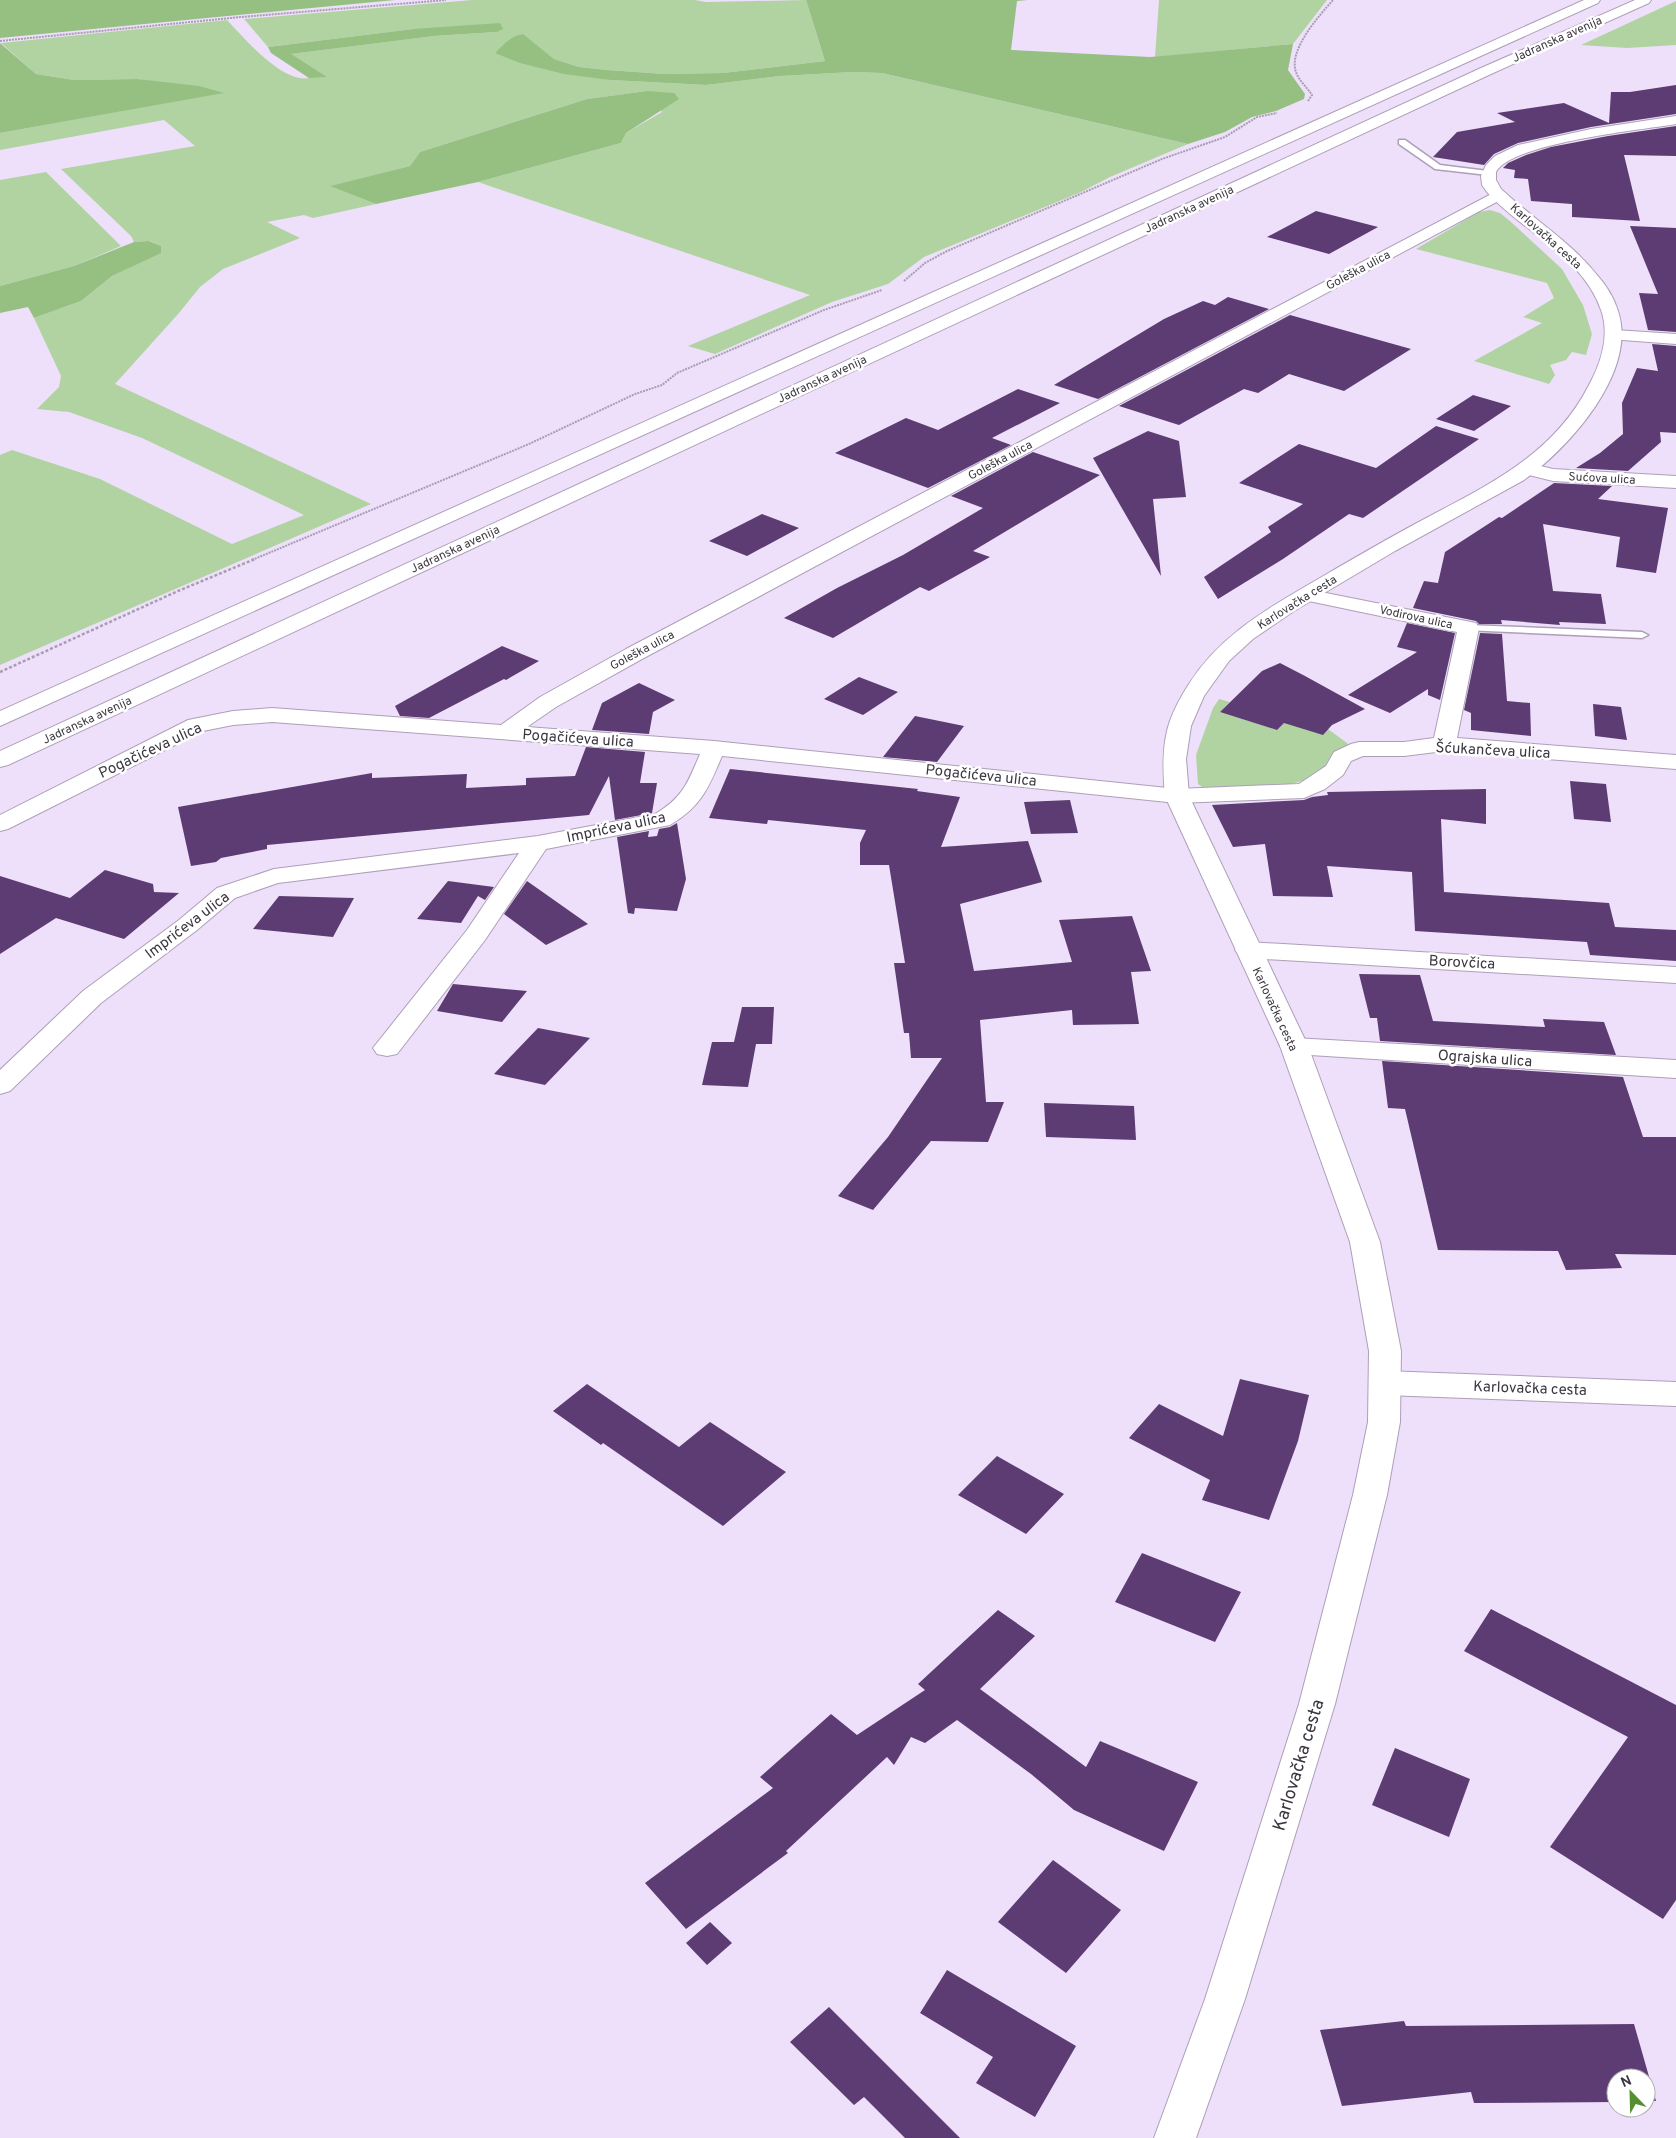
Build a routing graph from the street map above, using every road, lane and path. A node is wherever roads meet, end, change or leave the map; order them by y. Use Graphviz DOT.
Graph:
graph roads {
  1 [pos="446,0"];
  2 [pos="1333,0"];
  3 [pos="1594,0"];
  4 [pos="1645,0"];
  5 [pos="0,41"];
  6 [pos="1301,104"];
  7 [pos="1278,113"];
  8 [pos="1676,120"];
  9 [pos="1402,142"];
  10 [pos="1488,173"];
  11 [pos="1499,195"];
  12 [pos="902,282"];
  13 [pos="886,289"];
  14 [pos="1615,335"];
  15 [pos="1676,339"];
  16 [pos="1528,469"];
  17 [pos="1676,482"];
  18 [pos="1306,595"];
  19 [pos="1468,628"];
  20 [pos="1642,635"];
  21 [pos="0,672"];
  22 [pos="0,719"];
  23 [pos="506,732"];
  24 [pos="1444,744"];
  25 [pos="714,748"];
  26 [pos="0,760"];
  27 [pos="1676,762"];
  28 [pos="1177,796"];
  29 [pos="0,824"];
  30 [pos="538,843"];
  31 [pos="1248,950"];
  32 [pos="1676,975"];
  33 [pos="1294,1046"];
  34 [pos="387,1048"];
  35 [pos="1676,1069"];
  36 [pos="0,1085"];
  37 [pos="1385,1383"];
  38 [pos="1676,1394"];
  39 [pos="1175,2138"];
  1 -- 5 [label="path"];
  2 -- 6 [label="path"];
  3 -- 22 [label="street, Jadranska avenija"];
  4 -- 26 [label="street, Jadranska avenija"];
  7 -- 12 [label="path"];
  8 -- 10 [label="street"];
  9 -- 10 [label="lane"];
  10 -- 11 [label="street, Karlovačka cesta"];
  11 -- 14 [label="street, Karlovačka cesta"];
  11 -- 23 [label="street, Goleška ulica"];
  13 -- 21 [label="path"];
  14 -- 15 [label="street"];
  14 -- 16 [label="street, Karlovačka cesta"];
  16 -- 17 [label="street, Sućova ulica"];
  16 -- 18 [label="street, Karlovačka cesta"];
  18 -- 19 [label="street, Vodirova ulica"];
  18 -- 28 [label="street, Karlovačka cesta"];
  19 -- 20 [label="lane"];
  19 -- 24 [label="street, Vodirova ulica"];
  23 -- 25 [label="street, Pogačićeva ulica"];
  23 -- 29 [label="street, Pogačićeva ulica"];
  24 -- 27 [label="street, Šćukančeva ulica"];
  24 -- 28 [label="street, Šćukančeva ulica"];
  25 -- 28 [label="street, Pogačićeva ulica"];
  25 -- 30 [label="street, Imprićeva ulica"];
  28 -- 31 [label="street, Karlovačka cesta"];
  30 -- 34 [label="street"];
  30 -- 36 [label="street, Imprićeva ulica"];
  31 -- 32 [label="street, Borovčica"];
  31 -- 33 [label="street, Karlovačka cesta"];
  33 -- 35 [label="street, Ograjska ulica"];
  33 -- 37 [label="street, Karlovačka cesta"];
  37 -- 38 [label="street, Karlovačka cesta"];
  37 -- 39 [label="street, Karlovačka cesta"];
}
